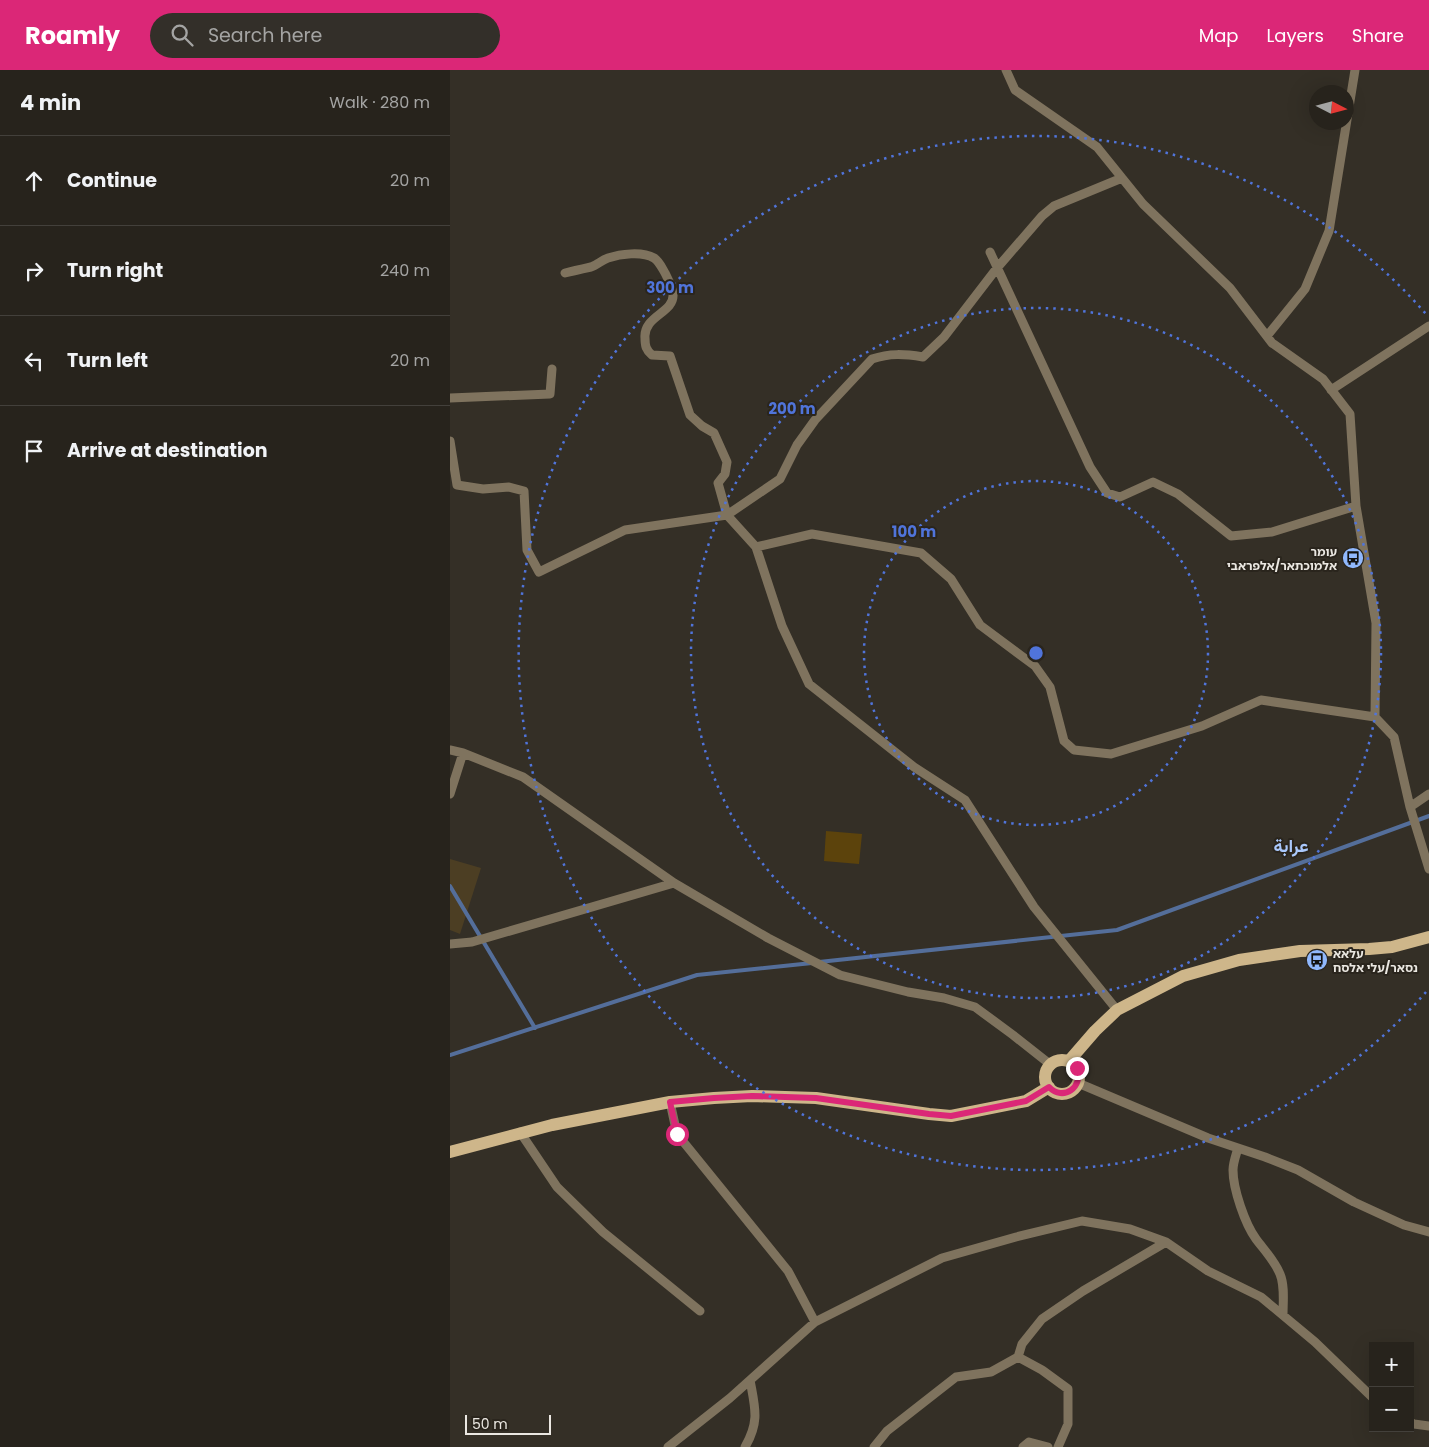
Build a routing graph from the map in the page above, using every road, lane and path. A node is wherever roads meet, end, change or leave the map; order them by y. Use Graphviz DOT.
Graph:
graph roads {
  1 [pos="1006,70"];
  2 [pos="1356,70"];
  3 [pos="1122,178"];
  4 [pos="990,252"];
  5 [pos="997,268"];
  6 [pos="565,273"];
  7 [pos="1429,326"];
  8 [pos="1267,336"];
  9 [pos="552,369"];
  10 [pos="1331,390"];
  11 [pos="450,398"];
  12 [pos="450,442"];
  13 [pos="1356,506"];
  14 [pos="727,515"];
  15 [pos="756,547"];
  16 [pos="1376,716"];
  17 [pos="450,750"];
  18 [pos="463,753"];
  19 [pos="450,794"];
  20 [pos="1429,794"];
  21 [pos="1410,807"];
  22 [pos="1429,869"];
  23 [pos="674,883"];
  24 [pos="1429,937"];
  25 [pos="450,944"];
  26 [pos="1117,1010"];
  27 [pos="1069,1062"];
  28 [pos="1050,1065"];
  29 [pos="1078,1083"];
  30 [pos="1049,1087"];
  31 [pos="670,1102"];
  32 [pos="520,1132"];
  33 [pos="1238,1148"];
  34 [pos="450,1152"];
  35 [pos="1429,1232"];
  36 [pos="1166,1242"];
  37 [pos="700,1310"];
  38 [pos="1283,1316"];
  39 [pos="814,1322"];
  40 [pos="1018,1357"];
  41 [pos="750,1380"];
  42 [pos="1369,1394"];
  43 [pos="1414,1424"];
  44 [pos="1429,1426"];
  45 [pos="668,1447"];
  46 [pos="744,1447"];
  47 [pos="874,1447"];
  48 [pos="1023,1447"];
  49 [pos="1048,1447"];
  50 [pos="1058,1447"];
  1 -- 3 [label="street"];
  2 -- 8 [label="street"];
  3 -- 5 [label="street"];
  3 -- 8 [label="street"];
  4 -- 5 [label="street"];
  5 -- 13 [label="street"];
  5 -- 14 [label="street"];
  6 -- 14 [label="street"];
  7 -- 10 [label="street"];
  8 -- 10 [label="street"];
  9 -- 11 [label="street"];
  10 -- 13 [label="street"];
  12 -- 14 [label="street"];
  13 -- 16 [label="street"];
  14 -- 15 [label="street"];
  15 -- 16 [label="street"];
  15 -- 26 [label="street"];
  16 -- 21 [label="street"];
  17 -- 18 [label="street"];
  18 -- 19 [label="street"];
  18 -- 23 [label="street"];
  20 -- 21 [label="street"];
  21 -- 22 [label="street"];
  23 -- 25 [label="street"];
  23 -- 28 [label="street"];
  24 -- 26 [label="main road"];
  26 -- 27 [label="main road"];
  27 -- 28 [label="main road"];
  27 -- 29 [label="main road"];
  28 -- 30 [label="main road"];
  29 -- 30 [label="main road"];
  29 -- 33 [label="street"];
  30 -- 31 [label="main road"];
  31 -- 32 [label="main road"];
  31 -- 39 [label="street"];
  32 -- 34 [label="main road"];
  32 -- 37 [label="street"];
  33 -- 35 [label="street"];
  33 -- 38 [label="street"];
  36 -- 38 [label="street"];
  36 -- 39 [label="street"];
  36 -- 40 [label="street"];
  38 -- 42 [label="street"];
  39 -- 41 [label="street"];
  40 -- 47 [label="street"];
  40 -- 50 [label="street"];
  41 -- 45 [label="street"];
  41 -- 46 [label="street"];
  43 -- 44 [label="street"];
  48 -- 49 [label="street"];
}
